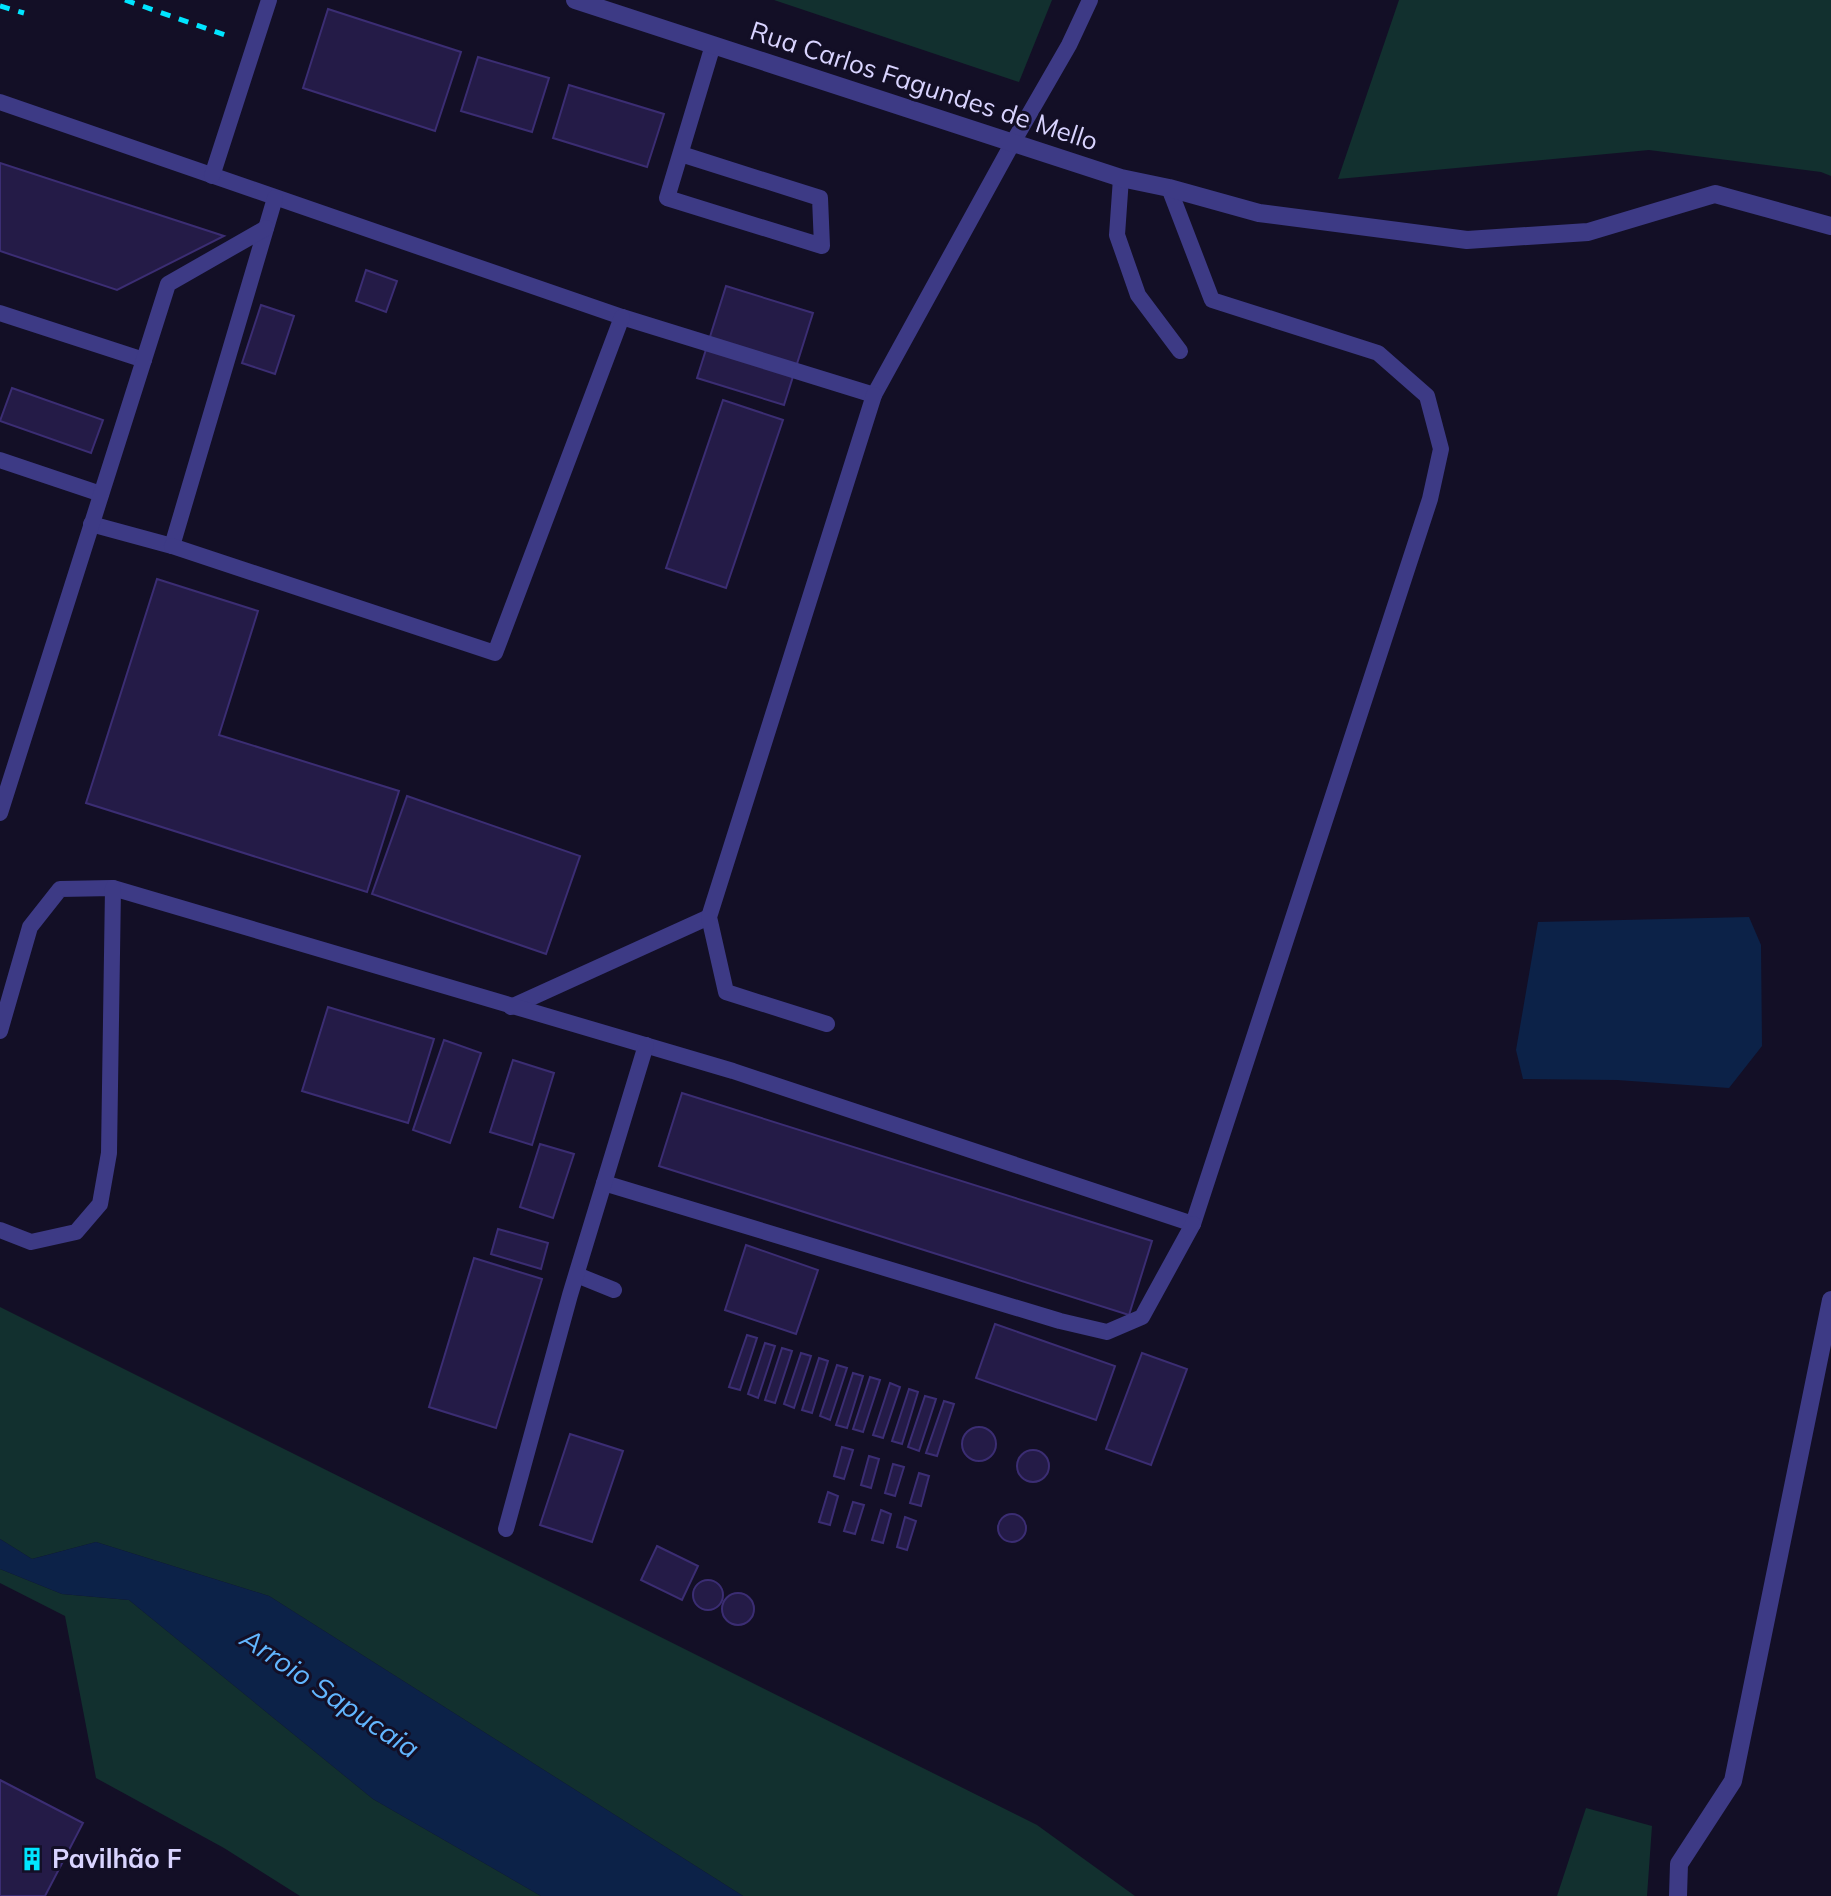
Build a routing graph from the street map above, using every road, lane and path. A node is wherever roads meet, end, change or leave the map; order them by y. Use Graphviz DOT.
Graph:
graph roads {
  1 [pos="269,0"];
  2 [pos="575,0"];
  3 [pos="1090,0"];
  4 [pos="713,45"];
  5 [pos="0,102"];
  6 [pos="1012,144"];
  7 [pos="681,154"];
  8 [pos="212,176"];
  9 [pos="1121,178"];
  10 [pos="1169,188"];
  11 [pos="275,198"];
  12 [pos="1831,226"];
  13 [pos="266,228"];
  14 [pos="0,313"];
  15 [pos="622,317"];
  16 [pos="1180,351"];
  17 [pos="144,360"];
  18 [pos="874,395"];
  19 [pos="0,460"];
  20 [pos="101,494"];
  21 [pos="91,524"];
  22 [pos="172,546"];
  23 [pos="0,813"];
  24 [pos="113,888"];
  25 [pos="709,917"];
  26 [pos="511,1007"];
  27 [pos="827,1024"];
  28 [pos="0,1031"];
  29 [pos="646,1045"];
  30 [pos="604,1183"];
  31 [pos="1193,1224"];
  32 [pos="0,1230"];
  33 [pos="577,1275"];
  34 [pos="614,1290"];
  35 [pos="1831,1300"];
  36 [pos="506,1529"];
  37 [pos="1678,1896"];
  1 -- 8 [label="lane"];
  2 -- 4 [label="street, Rua Carlos Fagundes de Mello"];
  3 -- 6 [label="lane"];
  4 -- 6 [label="street, Rua Carlos Fagundes de Mello"];
  4 -- 7 [label="lane"];
  5 -- 8 [label="lane"];
  6 -- 9 [label="street, Rua Carlos Fagundes de Mello"];
  6 -- 18 [label="lane"];
  7 -- 7 [label="lane"];
  8 -- 11 [label="lane"];
  9 -- 10 [label="street, Rua Carlos Fagundes de Mello"];
  9 -- 16 [label="lane"];
  10 -- 12 [label="street, Rua Carlos Fagundes de Mello"];
  10 -- 31 [label="lane"];
  11 -- 13 [label="lane"];
  11 -- 15 [label="lane"];
  13 -- 17 [label="lane"];
  13 -- 22 [label="lane"];
  14 -- 17 [label="lane"];
  15 -- 18 [label="lane"];
  15 -- 22 [label="lane"];
  17 -- 20 [label="lane"];
  18 -- 25 [label="lane"];
  19 -- 20 [label="lane"];
  20 -- 21 [label="lane"];
  21 -- 22 [label="lane"];
  21 -- 23 [label="lane"];
  24 -- 26 [label="lane"];
  24 -- 28 [label="lane"];
  24 -- 32 [label="lane"];
  25 -- 26 [label="lane"];
  25 -- 27 [label="lane"];
  26 -- 29 [label="lane"];
  29 -- 30 [label="lane"];
  29 -- 31 [label="lane"];
  30 -- 31 [label="lane"];
  30 -- 33 [label="lane"];
  33 -- 34 [label="lane"];
  33 -- 36 [label="lane"];
  35 -- 37 [label="street"];
}
